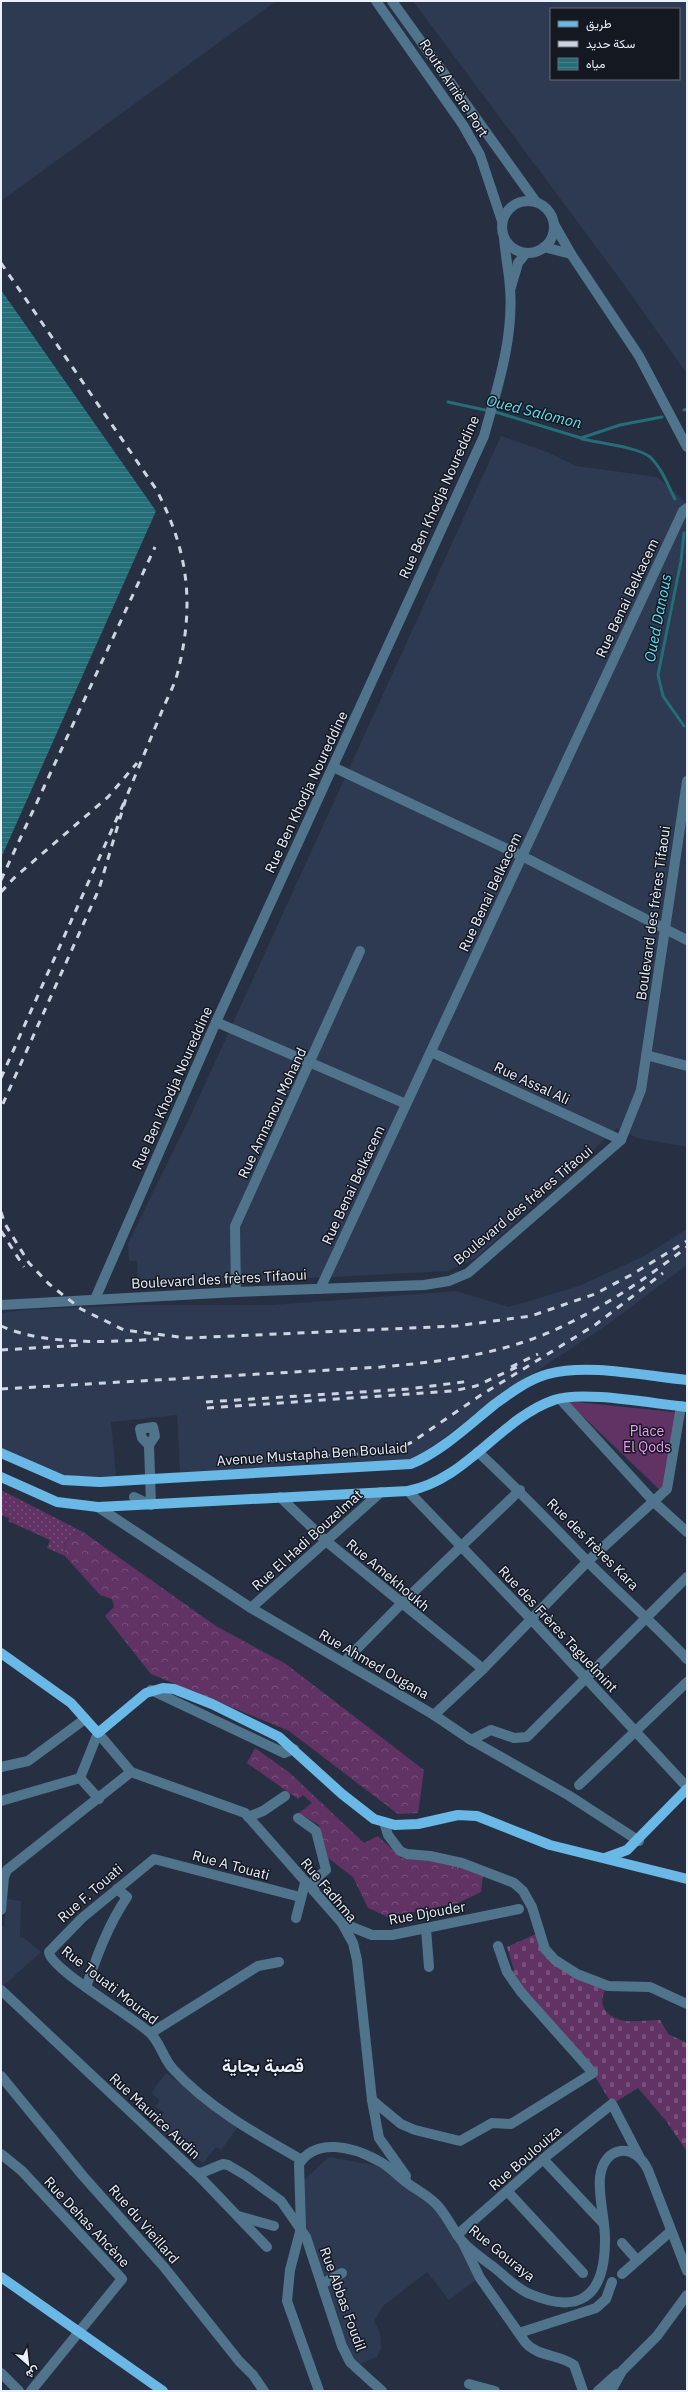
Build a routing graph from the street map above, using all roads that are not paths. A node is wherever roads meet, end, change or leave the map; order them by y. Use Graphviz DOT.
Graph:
graph roads {
  1 [pos="376,1"];
  2 [pos="392,1"];
  3 [pos="536,202"];
  4 [pos="502,221"];
  5 [pos="554,224"];
  6 [pos="504,237"];
  7 [pos="544,247"];
  8 [pos="526,253"];
  9 [pos="571,254"];
  10 [pos="510,289"];
  11 [pos="687,447"];
  12 [pos="687,508"];
  13 [pos="333,767"];
  14 [pos="687,781"];
  15 [pos="522,856"];
  16 [pos="665,927"];
  17 [pos="687,940"];
  18 [pos="360,951"];
  19 [pos="216,1022"];
  20 [pos="430,1052"];
  21 [pos="646,1055"];
  22 [pos="310,1063"];
  23 [pos="687,1066"];
  24 [pos="406,1104"];
  25 [pos="621,1140"];
  26 [pos="320,1289"];
  27 [pos="236,1292"];
  28 [pos="95,1299"];
  29 [pos="1,1305"];
  30 [pos="687,1380"];
  31 [pos="560,1399"];
  32 [pos="684,1406"];
  33 [pos="149,1445"];
  34 [pos="478,1452"];
  35 [pos="1,1453"];
  36 [pos="1,1477"];
  37 [pos="150,1478"];
  38 [pos="134,1485"];
  39 [pos="520,1490"];
  40 [pos="408,1491"];
  41 [pos="381,1492"];
  42 [pos="134,1497"];
  43 [pos="280,1497"];
  44 [pos="655,1503"];
  45 [pos="152,1505"];
  46 [pos="98,1507"];
  47 [pos="687,1532"];
  48 [pos="326,1541"];
  49 [pos="461,1547"];
  50 [pos="588,1562"];
  51 [pos="687,1577"];
  52 [pos="400,1604"];
  53 [pos="251,1608"];
  54 [pos="648,1617"];
  55 [pos="531,1619"];
  56 [pos="1,1653"];
  57 [pos="687,1659"];
  58 [pos="344,1662"];
  59 [pos="483,1669"];
  60 [pos="586,1679"];
  61 [pos="687,1682"];
  62 [pos="434,1715"];
  63 [pos="85,1719"];
  64 [pos="634,1732"];
  65 [pos="98,1733"];
  66 [pos="471,1740"];
  67 [pos="1,1767"];
  68 [pos="131,1772"];
  69 [pos="80,1778"];
  70 [pos="579,1785"];
  71 [pos="687,1788"];
  72 [pos="285,1796"];
  73 [pos="99,1799"];
  74 [pos="1,1801"];
  75 [pos="248,1817"];
  76 [pos="298,1818"];
  77 [pos="384,1822"];
  78 [pos="639,1841"];
  79 [pos="595,1858"];
  80 [pos="154,1859"];
  81 [pos="639,1868"];
  82 [pos="687,1879"];
  83 [pos="306,1883"];
  84 [pos="117,1889"];
  85 [pos="314,1891"];
  86 [pos="300,1897"];
  87 [pos="525,1908"];
  88 [pos="1,1910"];
  89 [pos="296,1918"];
  90 [pos="346,1927"];
  91 [pos="426,1929"];
  92 [pos="498,1946"];
  93 [pos="49,1952"];
  94 [pos="279,1962"];
  95 [pos="429,1967"];
  96 [pos="86,1987"];
  97 [pos="1,1990"];
  98 [pos="687,2004"];
  99 [pos="151,2033"];
  100 [pos="1,2076"];
  101 [pos="372,2100"];
  102 [pos="1,2154"];
  103 [pos="639,2156"];
  104 [pos="543,2159"];
  105 [pos="302,2160"];
  106 [pos="194,2171"];
  107 [pos="405,2181"];
  108 [pos="508,2192"];
  109 [pos="299,2203"];
  110 [pos="287,2209"];
  111 [pos="238,2216"];
  112 [pos="603,2222"];
  113 [pos="274,2226"];
  114 [pos="300,2228"];
  115 [pos="670,2231"];
  116 [pos="460,2238"];
  117 [pos="622,2243"];
  118 [pos="267,2247"];
  119 [pos="637,2260"];
  120 [pos="687,2271"];
  121 [pos="342,2273"];
  122 [pos="583,2273"];
  123 [pos="622,2274"];
  124 [pos="1,2277"];
  125 [pos="612,2282"];
  126 [pos="322,2284"];
  127 [pos="686,2297"];
  128 [pos="80,2332"];
  129 [pos="519,2333"];
  130 [pos="622,2371"];
  131 [pos="1,2373"];
  132 [pos="257,2380"];
  133 [pos="469,2384"];
  134 [pos="19,2391"];
  135 [pos="31,2391"];
  136 [pos="163,2391"];
  137 [pos="264,2391"];
  138 [pos="271,2391"];
  139 [pos="319,2391"];
  140 [pos="382,2391"];
  141 [pos="495,2391"];
  142 [pos="583,2391"];
  143 [pos="598,2391"];
  144 [pos="611,2391"];
  1 -- 4 [label="street, Route Arrière Port"];
  2 -- 3 [label="street, Route Arrière Port"];
  3 -- 4 [label="street"];
  3 -- 5 [label="street"];
  4 -- 6 [label="street"];
  5 -- 7 [label="street"];
  5 -- 9 [label="street"];
  6 -- 8 [label="street"];
  6 -- 10 [label="street, Rue Ben Khodja Noureddine"];
  7 -- 8 [label="street"];
  7 -- 9 [label="street"];
  8 -- 10 [label="street, Rue Ben Khodja Noureddine"];
  9 -- 11 [label="street"];
  10 -- 13 [label="street, Rue Ben Khodja Noureddine"];
  12 -- 15 [label="street, Rue Benai Belkacem"];
  13 -- 15 [label="street"];
  13 -- 19 [label="street, Rue Ben Khodja Noureddine"];
  14 -- 16 [label="street, Boulevard des frères Tifaoui"];
  15 -- 16 [label="street"];
  15 -- 20 [label="street, Rue Benai Belkacem"];
  16 -- 17 [label="street"];
  16 -- 21 [label="street, Boulevard des frères Tifaoui"];
  18 -- 22 [label="street, Rue Amnanou Mohand"];
  19 -- 22 [label="street"];
  19 -- 28 [label="street, Rue Ben Khodja Noureddine"];
  20 -- 24 [label="street, Rue Benai Belkacem"];
  20 -- 25 [label="street, Rue Assal Ali"];
  21 -- 23 [label="street"];
  21 -- 25 [label="street, Boulevard des frères Tifaoui"];
  22 -- 24 [label="street"];
  22 -- 27 [label="street, Rue Amnanou Mohand"];
  24 -- 26 [label="street, Rue Benai Belkacem"];
  25 -- 26 [label="street, Boulevard des frères Tifaoui"];
  26 -- 27 [label="street, Boulevard des frères Tifaoui"];
  27 -- 28 [label="street, Boulevard des frères Tifaoui"];
  28 -- 29 [label="street, Boulevard des frères Tifaoui"];
  30 -- 37 [label="main road, Avenue Mustapha Ben Boulaid"];
  31 -- 32 [label="main road"];
  31 -- 34 [label="main road"];
  31 -- 44 [label="street"];
  32 -- 44 [label="street"];
  33 -- 37 [label="street"];
  34 -- 39 [label="street, Rue des frères Kara"];
  34 -- 40 [label="main road"];
  35 -- 37 [label="main road, Avenue Mustapha Ben Boulaid"];
  36 -- 46 [label="main road"];
  37 -- 38 [label="street"];
  37 -- 45 [label="street"];
  39 -- 49 [label="street"];
  39 -- 50 [label="street, Rue des frères Kara"];
  40 -- 41 [label="main road"];
  40 -- 49 [label="street, Rue des Frères Taguelmint"];
  41 -- 43 [label="main road"];
  41 -- 48 [label="street, Rue El Hadi Bouzelmat"];
  42 -- 45 [label="street"];
  43 -- 45 [label="main road"];
  43 -- 48 [label="street, Rue Amekhoukh"];
  44 -- 47 [label="street"];
  44 -- 50 [label="street"];
  45 -- 46 [label="main road"];
  46 -- 53 [label="street, Rue Ahmed Ougana"];
  48 -- 52 [label="street, Rue Amekhoukh"];
  48 -- 53 [label="street, Rue El Hadi Bouzelmat"];
  49 -- 52 [label="street"];
  49 -- 55 [label="street, Rue des Frères Taguelmint"];
  50 -- 54 [label="street, Rue des frères Kara"];
  50 -- 55 [label="street"];
  51 -- 54 [label="street"];
  52 -- 58 [label="street"];
  52 -- 59 [label="street, Rue Amekhoukh"];
  53 -- 58 [label="street, Rue Ahmed Ougana"];
  54 -- 57 [label="street, Rue des frères Kara"];
  54 -- 60 [label="street"];
  55 -- 59 [label="street"];
  55 -- 60 [label="street, Rue des Frères Taguelmint"];
  56 -- 63 [label="main road"];
  58 -- 62 [label="street, Rue Ahmed Ougana"];
  59 -- 62 [label="street"];
  60 -- 64 [label="street, Rue des Frères Taguelmint"];
  60 -- 66 [label="street"];
  61 -- 64 [label="street"];
  62 -- 66 [label="street, Rue Ahmed Ougana"];
  63 -- 65 [label="main road"];
  63 -- 67 [label="street"];
  64 -- 70 [label="street"];
  64 -- 71 [label="street, Rue des Frères Taguelmint"];
  65 -- 68 [label="street"];
  65 -- 69 [label="street"];
  65 -- 77 [label="main road"];
  66 -- 78 [label="street, Rue Ahmed Ougana"];
  68 -- 73 [label="street"];
  68 -- 75 [label="street, Rue Fadhma"];
  69 -- 73 [label="street"];
  69 -- 74 [label="street"];
  71 -- 78 [label="main road"];
  72 -- 75 [label="street"];
  73 -- 88 [label="street"];
  75 -- 83 [label="street, Rue Fadhma"];
  76 -- 85 [label="street"];
  77 -- 79 [label="main road"];
  77 -- 87 [label="street"];
  78 -- 79 [label="main road"];
  78 -- 81 [label="main road"];
  79 -- 81 [label="main road"];
  80 -- 84 [label="street, Rue F. Touati"];
  80 -- 86 [label="street, Rue A Touati"];
  81 -- 82 [label="main road"];
  83 -- 85 [label="street, Rue Fadhma"];
  83 -- 86 [label="street"];
  84 -- 93 [label="street, Rue F. Touati"];
  84 -- 96 [label="street"];
  85 -- 90 [label="street, Rue Fadhma"];
  86 -- 89 [label="street"];
  87 -- 91 [label="street, Rue Djouder"];
  87 -- 98 [label="street"];
  90 -- 91 [label="street, Rue Djouder"];
  90 -- 101 [label="street, Rue Fadhma"];
  91 -- 95 [label="street"];
  92 -- 101 [label="street"];
  93 -- 96 [label="street, Rue Touati Mourad"];
  94 -- 99 [label="street"];
  96 -- 99 [label="street, Rue Touati Mourad"];
  97 -- 106 [label="street, Rue Maurice Audin"];
  99 -- 105 [label="street, Rue Touati Mourad"];
  100 -- 132 [label="street, Rue du Vieillard"];
  101 -- 107 [label="street, Rue Fadhma"];
  102 -- 128 [label="street, Rue Dehas Ahcène"];
  103 -- 104 [label="street, Rue Boulouiza"];
  103 -- 112 [label="street, Rue Gouraya"];
  103 -- 115 [label="street"];
  104 -- 108 [label="street, Rue Boulouiza"];
  104 -- 112 [label="street"];
  105 -- 107 [label="street, Rue Gouraya"];
  105 -- 109 [label="street"];
  106 -- 110 [label="street, Rue Maurice Audin"];
  106 -- 111 [label="street"];
  107 -- 116 [label="street, Rue Gouraya"];
  108 -- 116 [label="street, Rue Boulouiza"];
  108 -- 122 [label="street"];
  109 -- 110 [label="street"];
  109 -- 114 [label="street"];
  110 -- 114 [label="street, Rue Maurice Audin"];
  111 -- 113 [label="street"];
  111 -- 118 [label="street"];
  112 -- 116 [label="street, Rue Gouraya"];
  114 -- 126 [label="street, Rue Abbas Foudil"];
  114 -- 139 [label="street"];
  115 -- 119 [label="street"];
  115 -- 120 [label="street"];
  116 -- 129 [label="street"];
  117 -- 119 [label="street"];
  119 -- 123 [label="street"];
  121 -- 126 [label="street"];
  124 -- 128 [label="main road"];
  125 -- 129 [label="street"];
  126 -- 140 [label="street, Rue Abbas Foudil"];
  127 -- 130 [label="street"];
  128 -- 135 [label="street"];
  128 -- 136 [label="main road"];
  129 -- 142 [label="street"];
  130 -- 143 [label="street"];
  130 -- 144 [label="street"];
  131 -- 134 [label="street"];
  132 -- 137 [label="street, Rue du Vieillard"];
  132 -- 138 [label="street"];
  133 -- 141 [label="street"];
}
